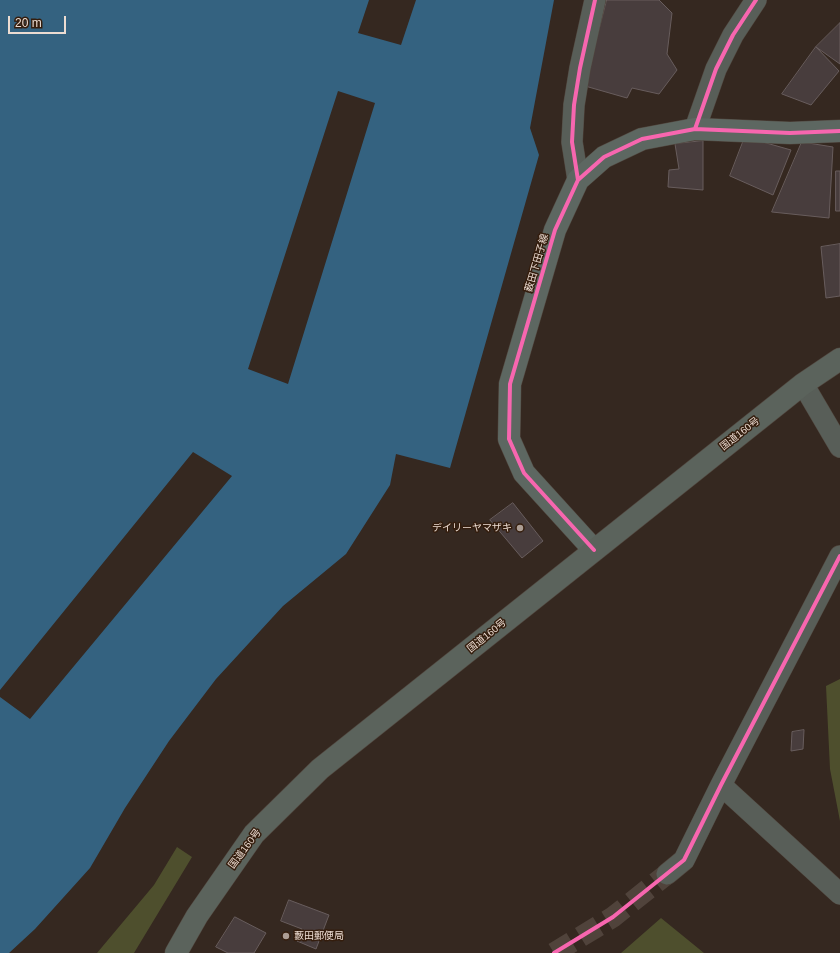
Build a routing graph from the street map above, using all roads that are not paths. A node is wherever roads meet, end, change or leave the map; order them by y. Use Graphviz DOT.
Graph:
graph roads {
  1 [pos="595,0"];
  2 [pos="756,0"];
  3 [pos="694,129"];
  4 [pos="840,131"];
  5 [pos="578,180"];
  6 [pos="840,359"];
  7 [pos="803,384"];
  8 [pos="840,447"];
  9 [pos="594,550"];
  10 [pos="840,556"];
  11 [pos="721,785"];
  12 [pos="668,874"];
  13 [pos="840,894"];
  14 [pos="176,953"];
  1 -- 5 [label="street"];
  2 -- 3 [label="street"];
  3 -- 4 [label="main road, 薮田下田子線"];
  3 -- 5 [label="main road, 薮田下田子線"];
  5 -- 9 [label="main road, 薮田下田子線"];
  6 -- 7 [label="highway, 国道160号"];
  7 -- 8 [label="street"];
  7 -- 9 [label="highway, 国道160号"];
  9 -- 14 [label="highway, 国道160号"];
  10 -- 11 [label="street"];
  11 -- 12 [label="street"];
  11 -- 13 [label="street"];
}
